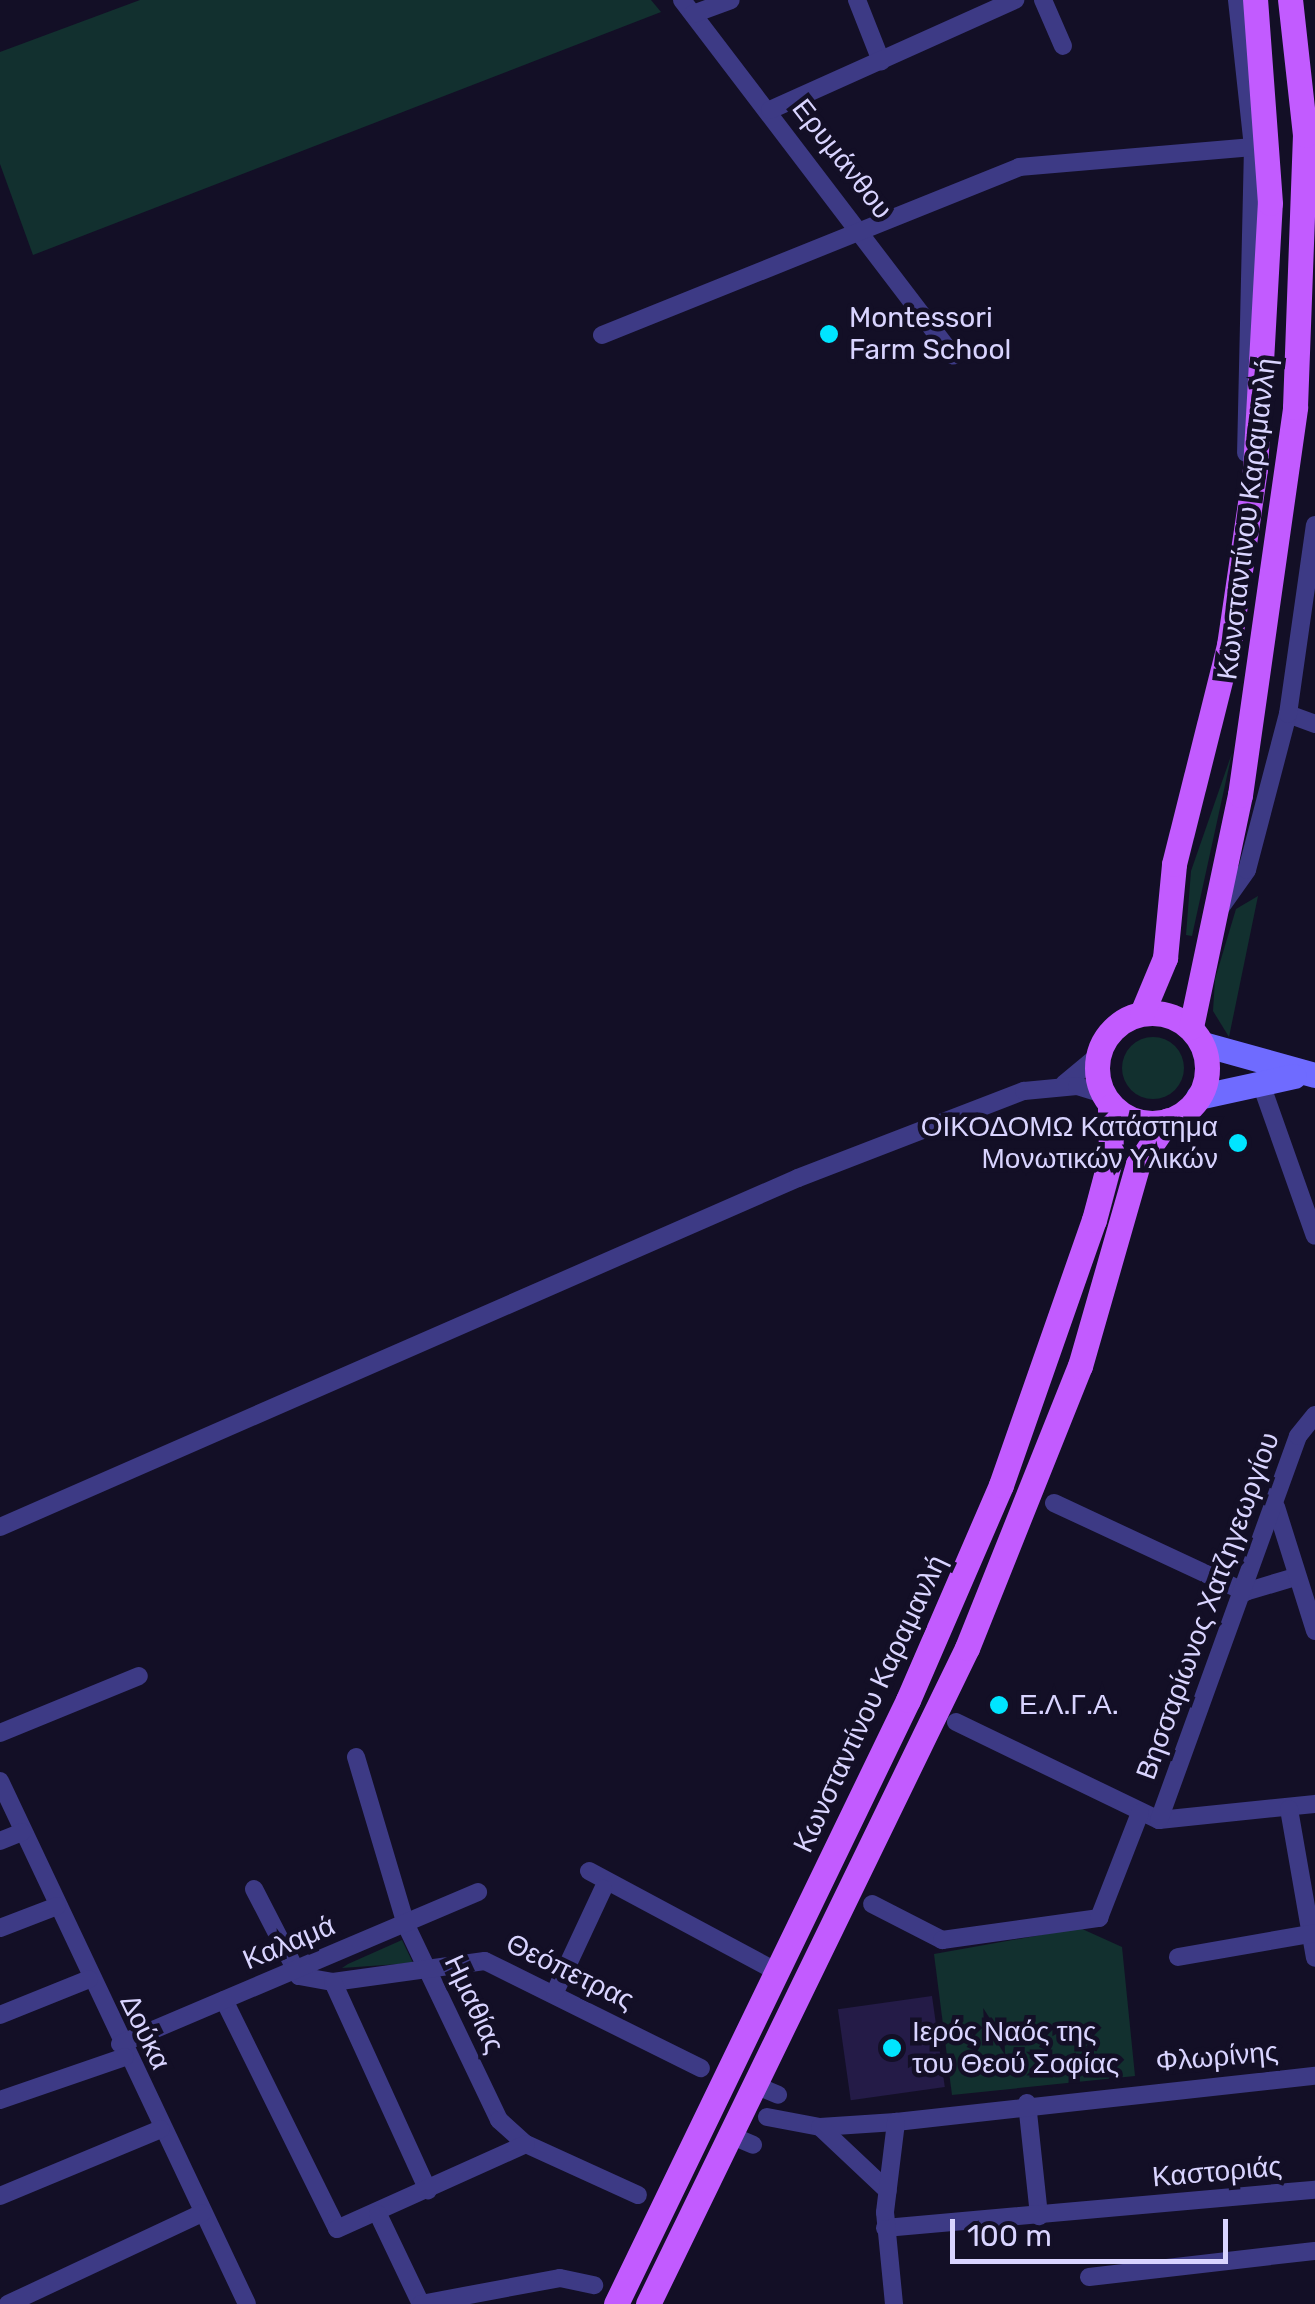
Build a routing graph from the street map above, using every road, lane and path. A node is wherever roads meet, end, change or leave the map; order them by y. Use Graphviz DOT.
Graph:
graph roads {
  1 [pos="731,0"];
  2 [pos="857,0"];
  3 [pos="1015,0"];
  4 [pos="1043,0"];
  5 [pos="1237,0"];
  6 [pos="1254,0"];
  7 [pos="1290,0"];
  8 [pos="688,7"];
  9 [pos="1063,46"];
  10 [pos="881,60"];
  11 [pos="770,110"];
  12 [pos="1253,146"];
  13 [pos="862,230"];
  14 [pos="602,335"];
  15 [pos="953,356"];
  16 [pos="1252,492"];
  17 [pos="1315,525"];
  18 [pos="1315,534"];
  19 [pos="1288,714"];
  20 [pos="1313,720"];
  21 [pos="1208,923"];
  22 [pos="1142,1013"];
  23 [pos="1197,1036"];
  24 [pos="1100,1054"];
  25 [pos="1312,1075"];
  26 [pos="1260,1081"];
  27 [pos="1054,1088"];
  28 [pos="1198,1097"];
  29 [pos="1106,1100"];
  30 [pos="1168,1120"];
  31 [pos="1315,1236"];
  32 [pos="1315,1416"];
  33 [pos="1054,1503"];
  34 [pos="1276,1506"];
  35 [pos="0,1527"];
  36 [pos="1295,1577"];
  37 [pos="1245,1592"];
  38 [pos="1315,1632"];
  39 [pos="139,1676"];
  40 [pos="956,1722"];
  41 [pos="0,1733"];
  42 [pos="356,1757"];
  43 [pos="0,1781"];
  44 [pos="1315,1804"];
  45 [pos="1289,1808"];
  46 [pos="1140,1813"];
  47 [pos="1159,1820"];
  48 [pos="22,1832"];
  49 [pos="0,1841"];
  50 [pos="590,1871"];
  51 [pos="254,1889"];
  52 [pos="603,1889"];
  53 [pos="478,1892"];
  54 [pos="872,1904"];
  55 [pos="57,1906"];
  56 [pos="406,1925"];
  57 [pos="0,1928"];
  58 [pos="1314,1934"];
  59 [pos="1178,1956"];
  60 [pos="1315,1958"];
  61 [pos="766,1966"];
  62 [pos="429,1971"];
  63 [pos="292,1972"];
  64 [pos="89,1980"];
  65 [pos="332,1982"];
  66 [pos="555,1992"];
  67 [pos="224,2000"];
  68 [pos="0,2015"];
  69 [pos="122,2050"];
  70 [pos="701,2068"];
  71 [pos="1315,2076"];
  72 [pos="0,2100"];
  73 [pos="1027,2103"];
  74 [pos="767,2117"];
  75 [pos="896,2122"];
  76 [pos="820,2126"];
  77 [pos="161,2130"];
  78 [pos="526,2144"];
  79 [pos="428,2190"];
  80 [pos="1315,2190"];
  81 [pos="888,2191"];
  82 [pos="0,2196"];
  83 [pos="638,2196"];
  84 [pos="202,2213"];
  85 [pos="378,2214"];
  86 [pos="1038,2216"];
  87 [pos="885,2228"];
  88 [pos="1315,2251"];
  89 [pos="1089,2276"];
  90 [pos="594,2284"];
  91 [pos="8,2304"];
  92 [pos="247,2304"];
  93 [pos="421,2304"];
  94 [pos="616,2304"];
  95 [pos="648,2304"];
  96 [pos="894,2304"];
  1 -- 8 [label="street"];
  2 -- 10 [label="street"];
  3 -- 10 [label="street"];
  4 -- 9 [label="street"];
  5 -- 12 [label="street"];
  6 -- 16 [label="main road, Κωνσταντίνου Καραμανλή"];
  7 -- 21 [label="main road, Κωνσταντίνου Καραμανλή"];
  8 -- 11 [label="street, Ερυμάνθου"];
  10 -- 11 [label="street"];
  11 -- 13 [label="street, Ερυμάνθου"];
  12 -- 13 [label="street"];
  12 -- 16 [label="street"];
  13 -- 14 [label="street"];
  13 -- 15 [label="street, Ερυμάνθου"];
  16 -- 22 [label="main road, Κωνσταντίνου Καραμανλή"];
  17 -- 18 [label="street"];
  18 -- 19 [label="street"];
  19 -- 20 [label="street"];
  19 -- 21 [label="street"];
  21 -- 23 [label="main road, Κωνσταντίνου Καραμανλή"];
  22 -- 23 [label="main road"];
  22 -- 24 [label="main road"];
  23 -- 25 [label="main road"];
  23 -- 28 [label="main road"];
  24 -- 27 [label="street"];
  24 -- 29 [label="main road"];
  25 -- 26 [label="main road"];
  26 -- 28 [label="main road"];
  26 -- 31 [label="street"];
  27 -- 29 [label="street"];
  27 -- 35 [label="street"];
  28 -- 30 [label="main road"];
  29 -- 30 [label="main road"];
  29 -- 61 [label="main road, Κωνσταντίνου Καραμανλή"];
  30 -- 95 [label="main road"];
  32 -- 34 [label="street, Βησσαρίωνος Χατζηγεωργίου"];
  33 -- 37 [label="street"];
  34 -- 36 [label="street"];
  34 -- 37 [label="street, Βησσαρίωνος Χατζηγεωργίου"];
  36 -- 37 [label="street"];
  36 -- 38 [label="street"];
  37 -- 47 [label="street, Βησσαρίωνος Χατζηγεωργίου"];
  39 -- 41 [label="street"];
  40 -- 46 [label="street"];
  42 -- 56 [label="street, Ημαθίας"];
  43 -- 48 [label="street, Δούκα"];
  44 -- 45 [label="street"];
  45 -- 47 [label="street"];
  45 -- 58 [label="street"];
  46 -- 47 [label="street"];
  46 -- 54 [label="street"];
  48 -- 49 [label="street"];
  48 -- 55 [label="street, Δούκα"];
  50 -- 61 [label="street"];
  51 -- 63 [label="street"];
  52 -- 66 [label="street"];
  53 -- 56 [label="street, Καλαμά"];
  55 -- 57 [label="street"];
  55 -- 64 [label="street, Δούκα"];
  56 -- 62 [label="street, Ημαθίας"];
  56 -- 63 [label="street, Καλαμά"];
  58 -- 59 [label="street"];
  58 -- 60 [label="street"];
  61 -- 94 [label="main road, Κωνσταντίνου Καραμανλή"];
  62 -- 65 [label="street, Θεόπετρας"];
  62 -- 66 [label="street, Θεόπετρας"];
  62 -- 78 [label="street, Ημαθίας"];
  63 -- 65 [label="street, Θεόπετρας"];
  63 -- 67 [label="street, Καλαμά"];
  64 -- 68 [label="street"];
  64 -- 69 [label="street, Δούκα"];
  65 -- 79 [label="street"];
  66 -- 70 [label="street, Θεόπετρας"];
  67 -- 69 [label="street, Καλαμά"];
  67 -- 85 [label="street"];
  69 -- 72 [label="street, Καλαμά"];
  69 -- 77 [label="street, Δούκα"];
  71 -- 73 [label="street, Φλωρίνης"];
  73 -- 75 [label="street, Φλωρίνης"];
  73 -- 86 [label="street"];
  74 -- 76 [label="street, Φλωρίνης"];
  75 -- 76 [label="street, Φλωρίνης"];
  75 -- 81 [label="street"];
  76 -- 81 [label="street"];
  77 -- 82 [label="street"];
  77 -- 84 [label="street, Δούκα"];
  78 -- 79 [label="street"];
  78 -- 83 [label="street, Ημαθίας"];
  79 -- 85 [label="street"];
  80 -- 86 [label="street, Καστοριάς"];
  81 -- 87 [label="street"];
  84 -- 91 [label="street"];
  84 -- 92 [label="street, Δούκα"];
  85 -- 93 [label="street"];
  86 -- 87 [label="street, Καστοριάς"];
  87 -- 96 [label="street"];
  88 -- 89 [label="street"];
  90 -- 93 [label="street"];
}
